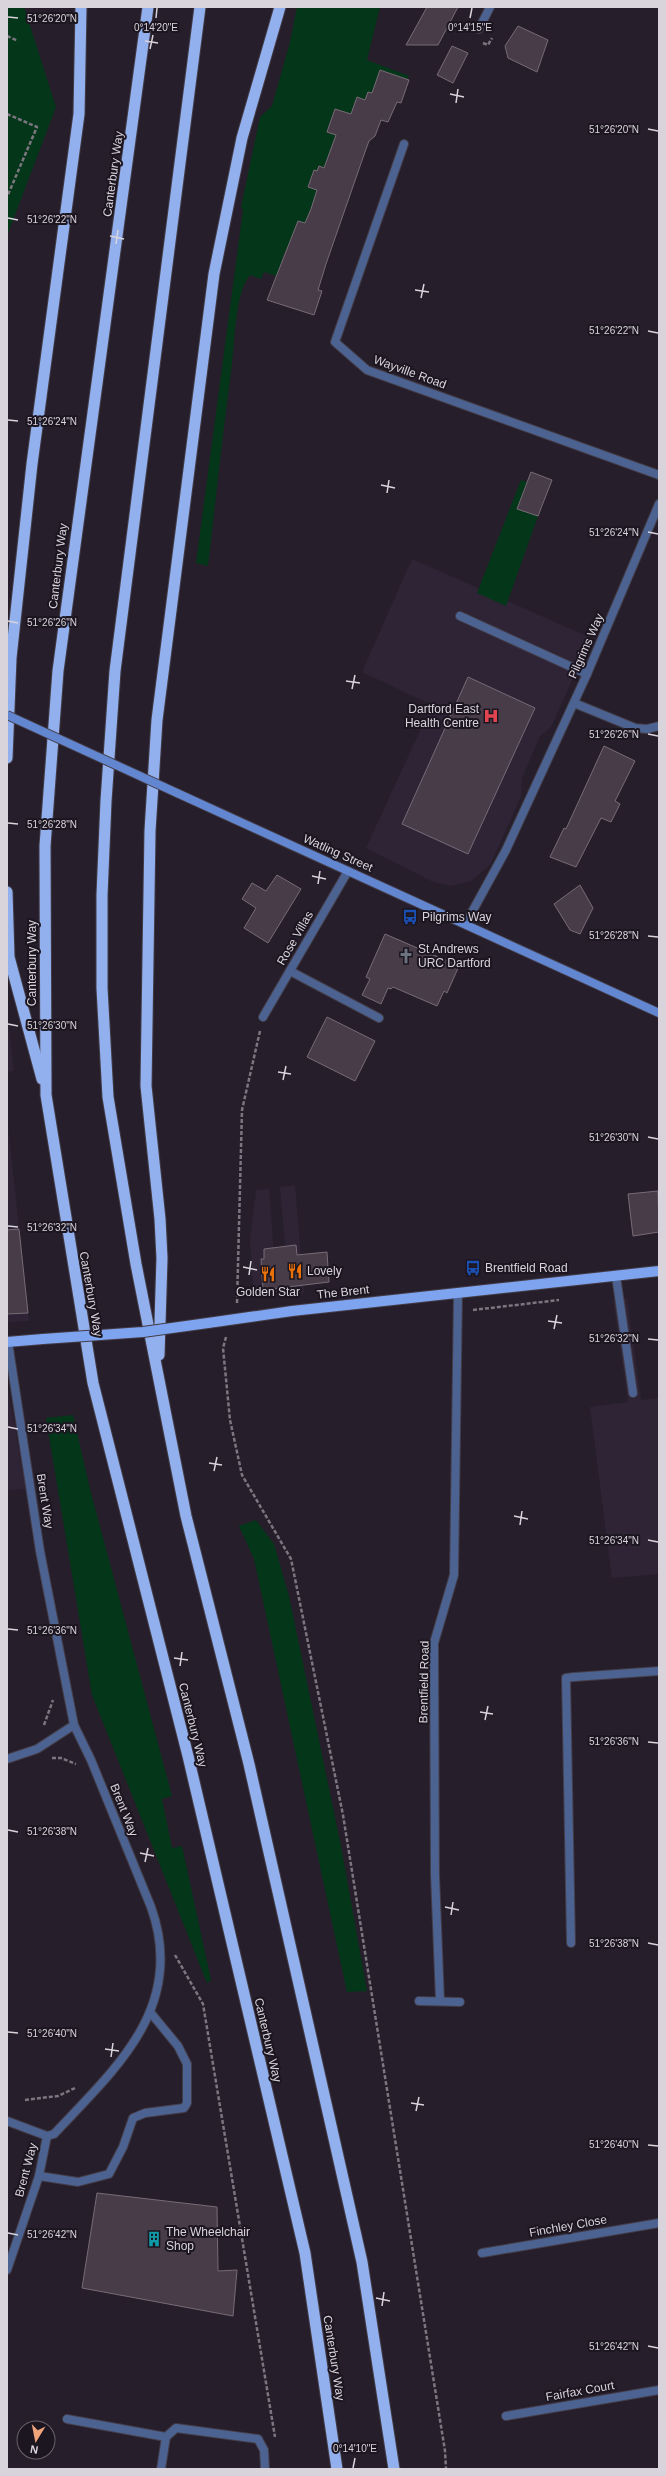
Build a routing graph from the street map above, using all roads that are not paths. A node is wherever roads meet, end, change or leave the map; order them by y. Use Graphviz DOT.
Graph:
graph roads {
  1 [pos="82,7"];
  2 [pos="148,7"];
  3 [pos="200,7"];
  4 [pos="280,7"];
  5 [pos="490,7"];
  6 [pos="479,29"];
  7 [pos="404,144"];
  8 [pos="659,475"];
  9 [pos="659,504"];
  10 [pos="460,616"];
  11 [pos="587,674"];
  12 [pos="574,703"];
  13 [pos="7,715"];
  14 [pos="659,726"];
  15 [pos="7,758"];
  16 [pos="348,871"];
  17 [pos="7,892"];
  18 [pos="466,923"];
  19 [pos="290,971"];
  20 [pos="659,1013"];
  21 [pos="263,1017"];
  22 [pos="379,1018"];
  23 [pos="46,1095"];
  24 [pos="659,1271"];
  25 [pos="616,1276"];
  26 [pos="458,1293"];
  27 [pos="8,1342"];
  28 [pos="158,1374"];
  29 [pos="633,1394"];
  30 [pos="659,1671"];
  31 [pos="74,1725"];
  32 [pos="7,1760"];
  33 [pos="570,1943"];
  34 [pos="419,2001"];
  35 [pos="440,2002"];
  36 [pos="460,2002"];
  37 [pos="150,2012"];
  38 [pos="7,2121"];
  39 [pos="47,2136"];
  40 [pos="39,2176"];
  41 [pos="659,2223"];
  42 [pos="482,2253"];
  43 [pos="7,2270"];
  44 [pos="659,2390"];
  45 [pos="506,2416"];
  46 [pos="67,2419"];
  47 [pos="166,2437"];
  48 [pos="161,2469"];
  49 [pos="264,2469"];
  50 [pos="337,2469"];
  51 [pos="394,2469"];
  1 -- 15 [label="highway"];
  2 -- 23 [label="highway, Canterbury Way"];
  3 -- 28 [label="highway"];
  4 -- 28 [label="highway"];
  5 -- 6 [label="street"];
  7 -- 8 [label="street, Wayville Road"];
  9 -- 11 [label="street, Pilgrims Way"];
  10 -- 11 [label="street"];
  11 -- 12 [label="street, Pilgrims Way"];
  12 -- 14 [label="street"];
  12 -- 18 [label="street, Pilgrims Way"];
  13 -- 16 [label="main road, Watling Street, bridge"];
  16 -- 18 [label="main road, Watling Street"];
  16 -- 19 [label="street, Rose Villas"];
  17 -- 23 [label="highway"];
  18 -- 20 [label="main road, Watling Street"];
  19 -- 21 [label="street, Rose Villas"];
  19 -- 22 [label="street"];
  23 -- 50 [label="highway, Canterbury Way"];
  24 -- 25 [label="main road, The Brent"];
  25 -- 26 [label="main road, The Brent"];
  25 -- 29 [label="street"];
  26 -- 27 [label="main road, The Brent, bridge"];
  26 -- 35 [label="street, Brentfield Road"];
  27 -- 31 [label="street, Brent Way"];
  28 -- 51 [label="highway"];
  30 -- 33 [label="street"];
  31 -- 32 [label="street"];
  31 -- 37 [label="street, Brent Way"];
  34 -- 35 [label="street"];
  35 -- 36 [label="street"];
  37 -- 39 [label="street, Brent Way"];
  37 -- 40 [label="street"];
  38 -- 39 [label="street"];
  39 -- 40 [label="street, Brent Way"];
  40 -- 43 [label="street, Brent Way"];
  41 -- 42 [label="street, Finchley Close"];
  44 -- 45 [label="street, Fairfax Court"];
  46 -- 47 [label="street"];
  47 -- 48 [label="street"];
  47 -- 49 [label="street"];
}
